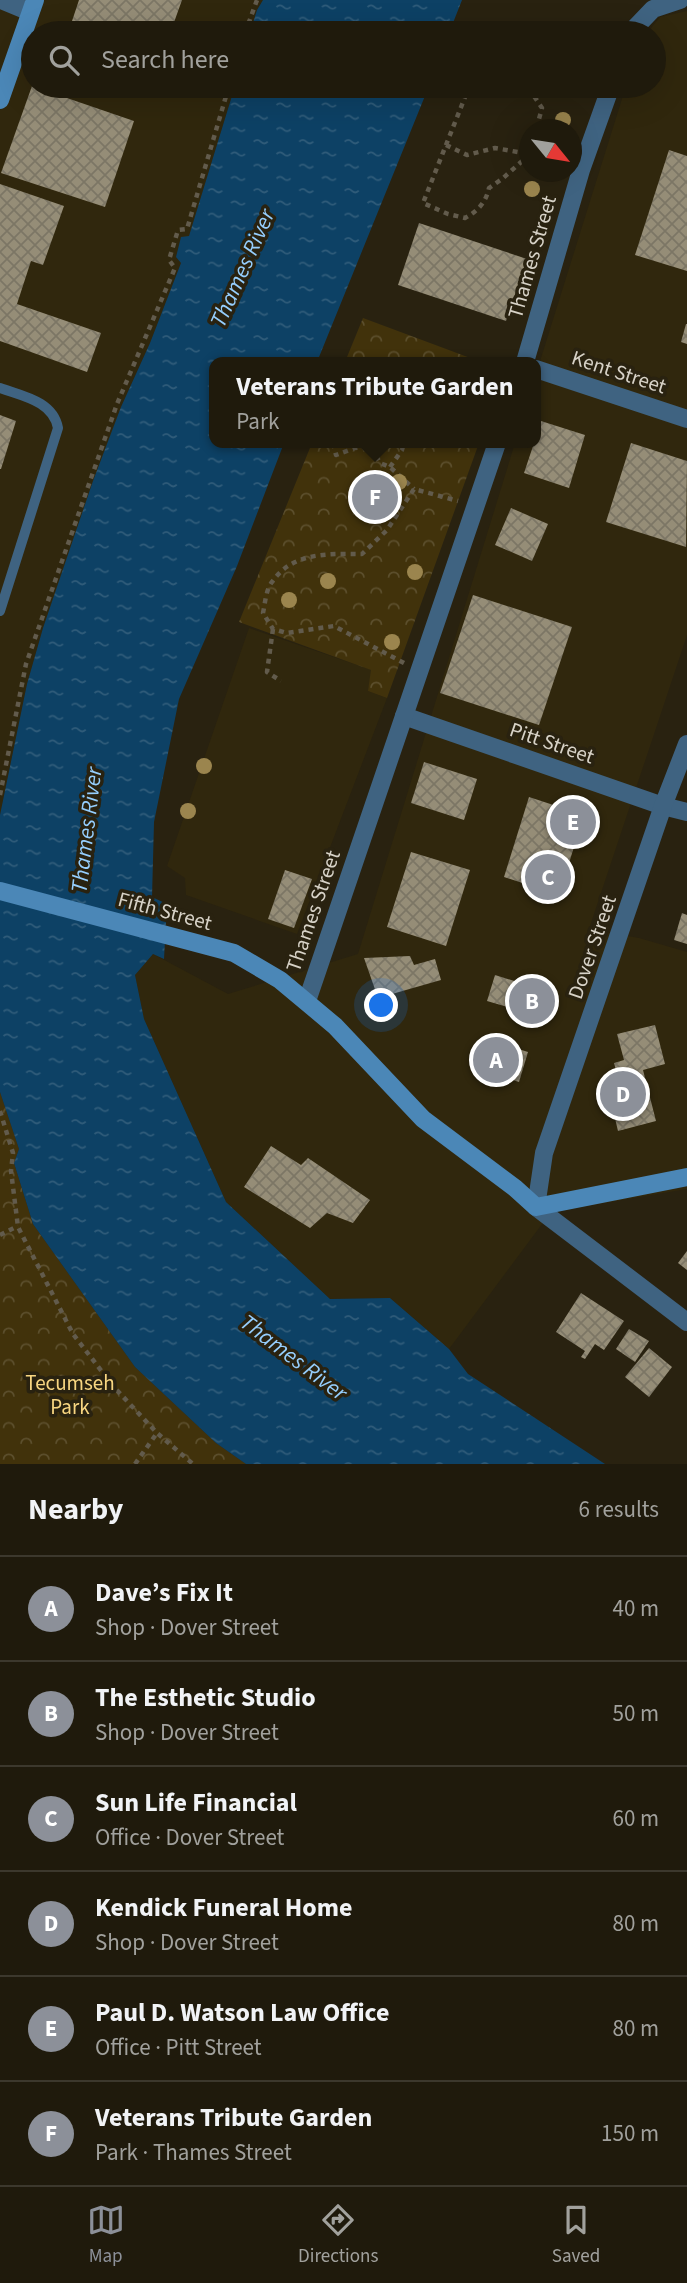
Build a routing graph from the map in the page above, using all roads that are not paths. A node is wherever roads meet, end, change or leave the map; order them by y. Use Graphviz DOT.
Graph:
graph roads {
  1 [pos="1,0"];
  2 [pos="680,0"];
  3 [pos="33,6"];
  4 [pos="642,21"];
  5 [pos="21,40"];
  6 [pos="607,98"];
  7 [pos="0,100"];
  8 [pos="526,357"];
  9 [pos="541,371"];
  10 [pos="0,388"];
  11 [pos="687,419"];
  12 [pos="495,448"];
  13 [pos="0,611"];
  14 [pos="404,716"];
  15 [pos="687,744"];
  16 [pos="663,806"];
  17 [pos="687,812"];
  18 [pos="0,891"];
  19 [pos="307,1001"];
  20 [pos="687,1177"];
  21 [pos="536,1207"];
  22 [pos="687,1322"];
  1 -- 3 [label="street"];
  2 -- 4 [label="street"];
  5 -- 7 [label="street"];
  6 -- 8 [label="street, Thames Street"];
  9 -- 11 [label="street, Kent Street"];
  10 -- 13 [label="lane"];
  12 -- 14 [label="street, Thames Street"];
  14 -- 16 [label="street, Pitt Street"];
  14 -- 19 [label="street, Thames Street"];
  15 -- 16 [label="street, Dover Street"];
  16 -- 17 [label="street, Pitt Street"];
  16 -- 21 [label="street, Dover Street"];
  18 -- 19 [label="street, Fifth Street"];
  19 -- 21 [label="street, Thames Street"];
  20 -- 21 [label="street"];
  21 -- 22 [label="street, Thames Street"];
}
